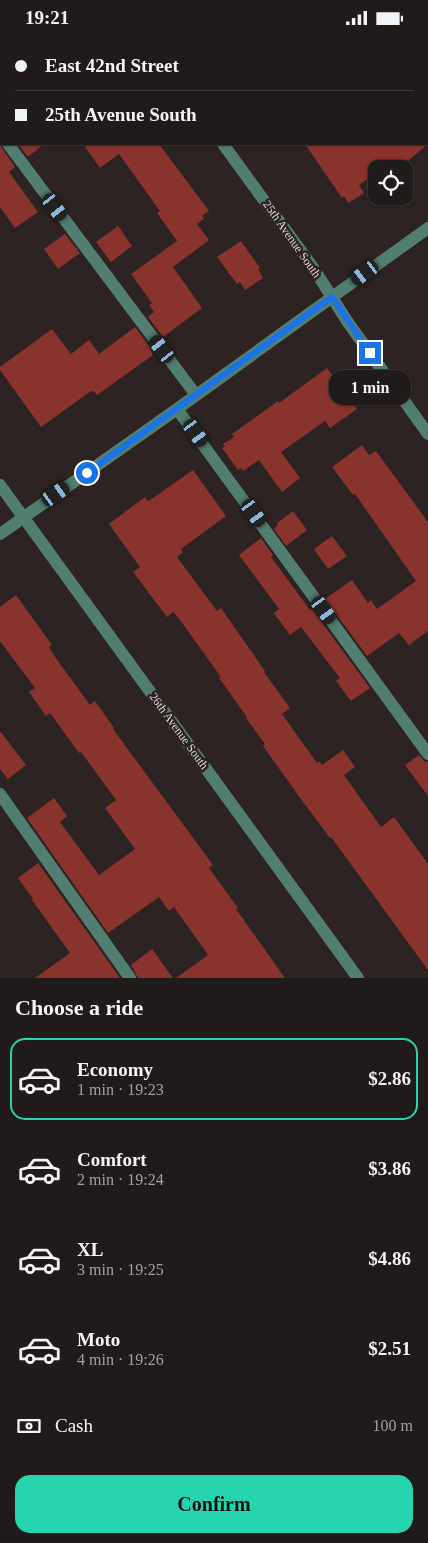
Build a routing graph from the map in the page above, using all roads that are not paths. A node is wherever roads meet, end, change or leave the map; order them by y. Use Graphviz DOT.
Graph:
graph roads {
  1 [pos="9,145"];
  2 [pos="224,145"];
  3 [pos="428,228"];
  4 [pos="332,297"];
  5 [pos="196,395"];
  6 [pos="177,409"];
  7 [pos="428,434"];
  8 [pos="0,485"];
  9 [pos="24,516"];
  10 [pos="0,534"];
  11 [pos="428,754"];
  12 [pos="0,794"];
  13 [pos="130,978"];
  14 [pos="358,978"];
  1 -- 5 [label="street"];
  2 -- 4 [label="street, 25th Avenue South"];
  3 -- 4 [label="street"];
  4 -- 5 [label="street"];
  4 -- 7 [label="street, 25th Avenue South"];
  5 -- 6 [label="street"];
  6 -- 9 [label="street"];
  6 -- 11 [label="street"];
  8 -- 9 [label="street, 26th Avenue South"];
  9 -- 10 [label="street"];
  9 -- 14 [label="street, 26th Avenue South"];
  12 -- 13 [label="street"];
}
